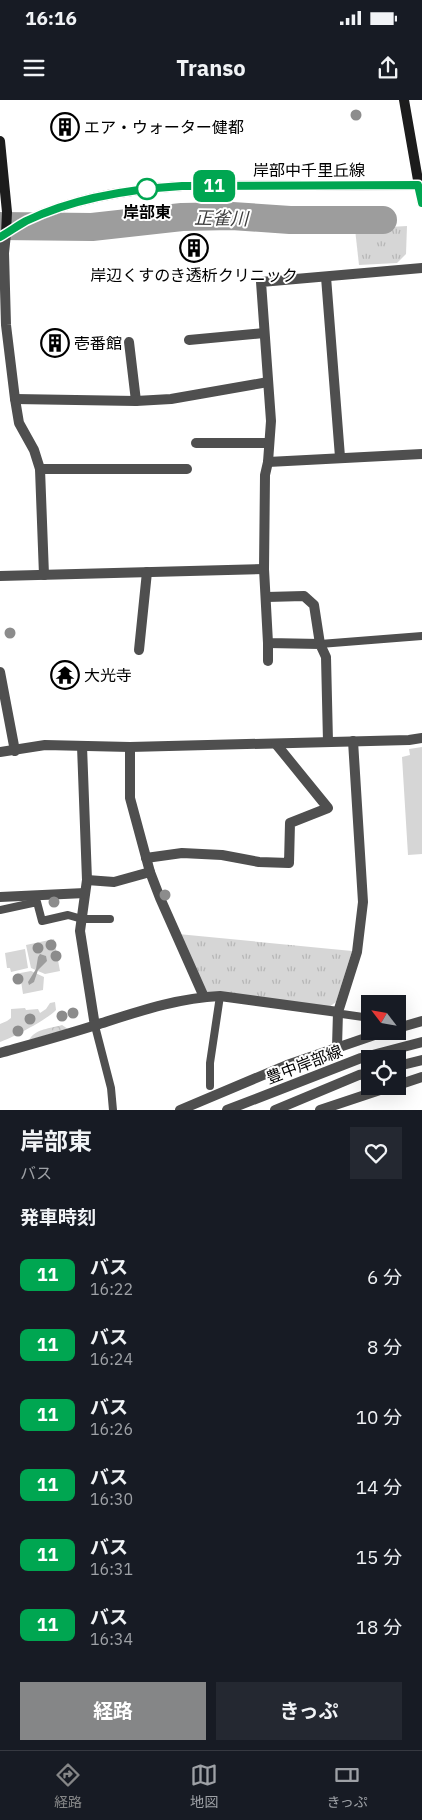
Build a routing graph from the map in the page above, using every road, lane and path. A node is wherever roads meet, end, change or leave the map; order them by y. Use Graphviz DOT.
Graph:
graph roads {
  1 [pos="404,100"];
  2 [pos="0,141"];
  3 [pos="420,185"];
  4 [pos="422,203"];
  5 [pos="4,237"];
  6 [pos="422,268"];
  7 [pos="326,277"];
  8 [pos="264,334"];
  9 [pos="189,340"];
  10 [pos="129,342"];
  11 [pos="268,382"];
  12 [pos="14,399"];
  13 [pos="136,401"];
  14 [pos="196,443"];
  15 [pos="269,443"];
  16 [pos="422,454"];
  17 [pos="340,457"];
  18 [pos="268,462"];
  19 [pos="40,469"];
  20 [pos="187,469"];
  21 [pos="264,569"];
  22 [pos="147,572"];
  23 [pos="44,575"];
  24 [pos="0,576"];
  25 [pos="267,597"];
  26 [pos="422,636"];
  27 [pos="268,643"];
  28 [pos="320,644"];
  29 [pos="139,650"];
  30 [pos="268,661"];
  31 [pos="0,672"];
  32 [pos="422,738"];
  33 [pos="352,741"];
  34 [pos="328,742"];
  35 [pos="276,744"];
  36 [pos="82,746"];
  37 [pos="130,747"];
  38 [pos="15,751"];
  39 [pos="0,752"];
  40 [pos="146,858"];
  41 [pos="150,872"];
  42 [pos="88,880"];
  43 [pos="85,893"];
  44 [pos="0,897"];
  45 [pos="0,910"];
  46 [pos="82,918"];
  47 [pos="110,919"];
  48 [pos="220,996"];
  49 [pos="204,997"];
  50 [pos="338,1012"];
  51 [pos="361,1017"];
  52 [pos="422,1021"];
  53 [pos="95,1026"];
  54 [pos="406,1026"];
  55 [pos="361,1039"];
  56 [pos="422,1042"];
  57 [pos="337,1047"];
  58 [pos="0,1053"];
  59 [pos="422,1060"];
  60 [pos="406,1064"];
  61 [pos="361,1075"];
  62 [pos="422,1077"];
  63 [pos="406,1082"];
  64 [pos="210,1086"];
  65 [pos="365,1095"];
  66 [pos="113,1110"];
  67 [pos="180,1110"];
  68 [pos="227,1110"];
  69 [pos="275,1110"];
  70 [pos="320,1110"];
  1 -- 3 [label="street"];
  2 -- 5 [label="street"];
  3 -- 4 [label="street"];
  3 -- 5 [label="street, 岸部中千里丘線"];
  5 -- 12 [label="street"];
  6 -- 7 [label="street"];
  7 -- 8 [label="street"];
  7 -- 17 [label="street"];
  8 -- 9 [label="street"];
  8 -- 11 [label="street"];
  10 -- 13 [label="street"];
  11 -- 13 [label="street"];
  11 -- 15 [label="street"];
  12 -- 13 [label="street"];
  12 -- 19 [label="street"];
  14 -- 15 [label="street"];
  15 -- 18 [label="street"];
  16 -- 17 [label="street"];
  17 -- 18 [label="street"];
  18 -- 21 [label="street"];
  19 -- 20 [label="street"];
  19 -- 23 [label="street"];
  21 -- 22 [label="street"];
  21 -- 25 [label="street"];
  22 -- 23 [label="street"];
  22 -- 29 [label="street"];
  23 -- 24 [label="street"];
  25 -- 27 [label="street"];
  25 -- 28 [label="street"];
  26 -- 28 [label="lane"];
  27 -- 28 [label="street"];
  27 -- 30 [label="street"];
  28 -- 34 [label="street"];
  31 -- 38 [label="street"];
  32 -- 33 [label="street"];
  33 -- 34 [label="street"];
  33 -- 50 [label="street"];
  34 -- 35 [label="street"];
  35 -- 37 [label="street"];
  35 -- 40 [label="street"];
  36 -- 37 [label="street"];
  36 -- 38 [label="street"];
  36 -- 42 [label="street"];
  37 -- 40 [label="street"];
  38 -- 39 [label="street"];
  40 -- 41 [label="street"];
  41 -- 42 [label="street"];
  41 -- 49 [label="street"];
  42 -- 43 [label="street"];
  43 -- 44 [label="street"];
  43 -- 46 [label="street"];
  45 -- 46 [label="lane"];
  46 -- 47 [label="lane"];
  46 -- 53 [label="street"];
  48 -- 49 [label="street"];
  48 -- 50 [label="street"];
  48 -- 64 [label="lane"];
  49 -- 53 [label="street"];
  50 -- 51 [label="lane"];
  50 -- 57 [label="street"];
  52 -- 54 [label="street"];
  53 -- 58 [label="street"];
  53 -- 66 [label="lane"];
  55 -- 57 [label="street"];
  56 -- 68 [label="street, 豊中岸部線"];
  57 -- 67 [label="street"];
  59 -- 60 [label="street"];
  61 -- 69 [label="street, 豊中岸部線"];
  62 -- 63 [label="street"];
  65 -- 70 [label="street"];
}
